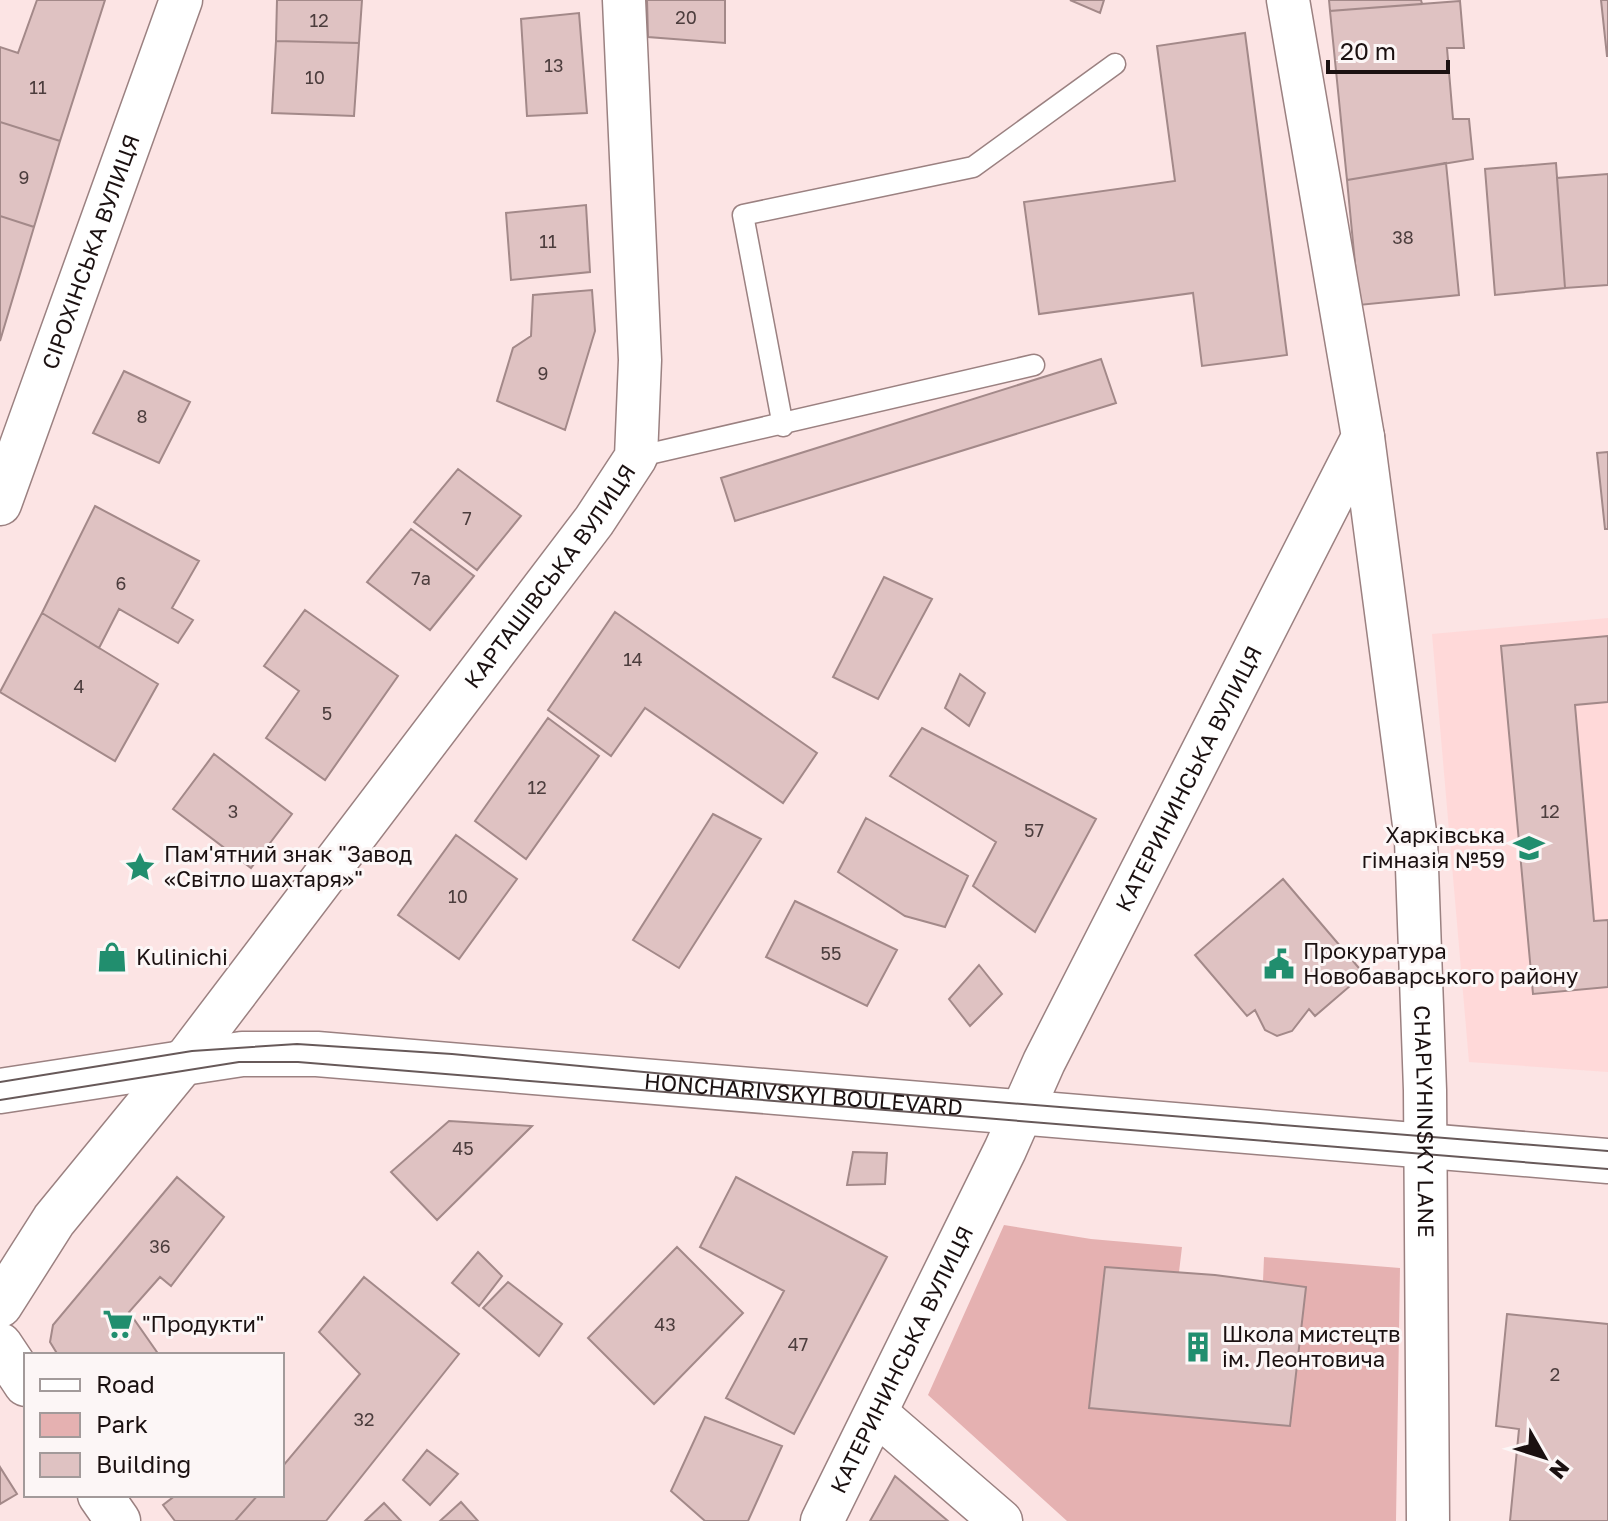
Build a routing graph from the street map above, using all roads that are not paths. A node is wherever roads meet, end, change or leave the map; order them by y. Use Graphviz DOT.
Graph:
graph roads {
  1 [pos="181,0"];
  2 [pos="624,0"];
  3 [pos="1288,0"];
  4 [pos="1115,64"];
  5 [pos="1034,365"];
  6 [pos="783,426"];
  7 [pos="1363,437"];
  8 [pos="636,457"];
  9 [pos="4,479"];
  10 [pos="185,1060"];
  11 [pos="0,1091"];
  12 [pos="1022,1113"];
  13 [pos="1425,1144"];
  14 [pos="1608,1161"];
  15 [pos="0,1305"];
  16 [pos="0,1345"];
  17 [pos="24,1381"];
  18 [pos="876,1413"];
  19 [pos="101,1497"];
  20 [pos="118,1521"];
  21 [pos="822,1521"];
  22 [pos="1001,1521"];
  23 [pos="1428,1521"];
  1 -- 9 [label="street, СІРОХІНСЬКА ВУЛИЦЯ"];
  2 -- 8 [label="street, КАРТАШІВСЬКА ВУЛИЦЯ"];
  3 -- 7 [label="street"];
  4 -- 6 [label="lane"];
  5 -- 6 [label="lane"];
  6 -- 8 [label="lane"];
  7 -- 12 [label="street, КАТЕРИНИНСЬКА ВУЛИЦЯ"];
  7 -- 13 [label="street, CHAPLYHINSKY LANE"];
  8 -- 10 [label="street, КАРТАШІВСЬКА ВУЛИЦЯ"];
  10 -- 11 [label="main road, HONCHARIVSKYI BOULEVARD"];
  10 -- 12 [label="main road, HONCHARIVSKYI BOULEVARD"];
  10 -- 15 [label="main road"];
  12 -- 13 [label="main road, HONCHARIVSKYI BOULEVARD"];
  12 -- 18 [label="street, КАТЕРИНИНСЬКА ВУЛИЦЯ"];
  13 -- 14 [label="main road, HONCHARIVSKYI BOULEVARD"];
  13 -- 23 [label="street, CHAPLYHINSKY LANE"];
  16 -- 17 [label="main road"];
  18 -- 21 [label="street, КАТЕРИНИНСЬКА ВУЛИЦЯ"];
  18 -- 22 [label="street"];
  19 -- 20 [label="main road"];
}
